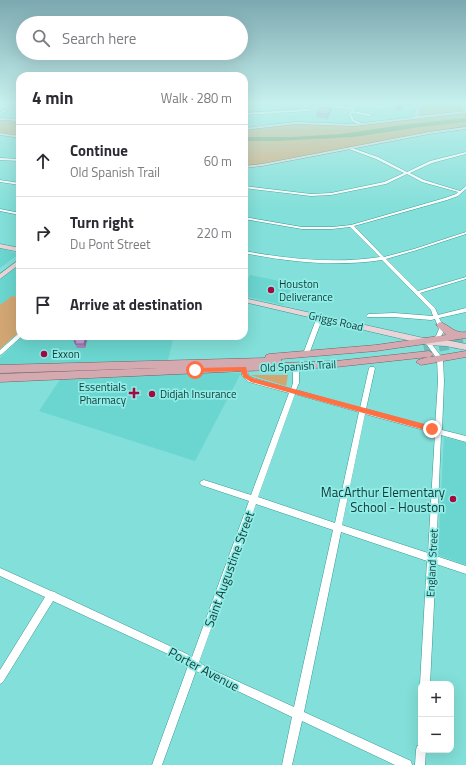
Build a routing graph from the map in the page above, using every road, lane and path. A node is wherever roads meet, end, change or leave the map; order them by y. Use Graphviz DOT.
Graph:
graph roads {
  1 [pos="399,139"];
  2 [pos="350,148"];
  3 [pos="466,153"];
  4 [pos="0,159"];
  5 [pos="16,160"];
  6 [pos="248,167"];
  7 [pos="407,173"];
  8 [pos="0,181"];
  9 [pos="16,183"];
  10 [pos="248,187"];
  11 [pos="466,187"];
  12 [pos="460,192"];
  13 [pos="0,210"];
  14 [pos="16,213"];
  15 [pos="248,219"];
  16 [pos="351,226"];
  17 [pos="466,233"];
  18 [pos="0,246"];
  19 [pos="16,249"];
  20 [pos="248,253"];
  21 [pos="16,258"];
  22 [pos="384,258"];
  23 [pos="16,264"];
  24 [pos="0,270"];
  25 [pos="0,277"];
  26 [pos="466,278"];
  27 [pos="418,292"];
  28 [pos="248,301"];
  29 [pos="466,310"];
  30 [pos="369,316"];
  31 [pos="320,317"];
  32 [pos="439,321"];
  33 [pos="16,339"];
  34 [pos="465,340"];
  35 [pos="427,348"];
  36 [pos="0,354"];
  37 [pos="306,354"];
  38 [pos="466,354"];
  39 [pos="440,359"];
  40 [pos="245,365"];
  41 [pos="372,368"];
  42 [pos="0,369"];
  43 [pos="59,371"];
  44 [pos="296,371"];
  45 [pos="0,378"];
  46 [pos="293,392"];
  47 [pos="363,411"];
  48 [pos="439,431"];
  49 [pos="466,438"];
  50 [pos="204,483"];
  51 [pos="255,498"];
  52 [pos="338,526"];
  53 [pos="432,558"];
  54 [pos="466,570"];
  55 [pos="0,572"];
  56 [pos="52,595"];
  57 [pos="194,663"];
  58 [pos="0,679"];
  59 [pos="425,681"];
  60 [pos="298,715"];
  61 [pos="421,753"];
  62 [pos="157,765"];
  63 [pos="287,765"];
  64 [pos="407,765"];
  65 [pos="420,765"];
  1 -- 2 [label="street"];
  2 -- 6 [label="street"];
  2 -- 7 [label="street"];
  3 -- 7 [label="street"];
  4 -- 5 [label="street"];
  7 -- 10 [label="street"];
  7 -- 12 [label="street"];
  8 -- 9 [label="street"];
  11 -- 12 [label="street"];
  12 -- 16 [label="street"];
  13 -- 14 [label="street"];
  15 -- 16 [label="street"];
  16 -- 22 [label="street"];
  17 -- 22 [label="street"];
  18 -- 19 [label="street"];
  20 -- 22 [label="street"];
  21 -- 24 [label="street"];
  22 -- 27 [label="street"];
  23 -- 25 [label="street"];
  26 -- 27 [label="street"];
  27 -- 32 [label="street"];
  28 -- 31 [label="street, Griggs Road"];
  29 -- 32 [label="street"];
  30 -- 32 [label="street"];
  31 -- 35 [label="street, Griggs Road"];
  31 -- 37 [label="street"];
  32 -- 34 [label="main road"];
  32 -- 35 [label="street"];
  33 -- 36 [label="street"];
  34 -- 35 [label="main road"];
  35 -- 37 [label="main road"];
  35 -- 38 [label="street, Griggs Road"];
  35 -- 39 [label="street"];
  35 -- 40 [label="main road, Old Spanish Trail"];
  37 -- 40 [label="main road"];
  38 -- 39 [label="main road"];
  39 -- 41 [label="main road"];
  39 -- 48 [label="street, England Street"];
  40 -- 43 [label="main road, Old Spanish Trail"];
  40 -- 44 [label="main road"];
  40 -- 46 [label="street"];
  41 -- 44 [label="main road"];
  41 -- 47 [label="street"];
  42 -- 43 [label="main road, Old Spanish Trail"];
  43 -- 45 [label="main road, Old Spanish Trail"];
  44 -- 46 [label="street, Saint Augustine Street"];
  46 -- 47 [label="street"];
  46 -- 51 [label="street, Saint Augustine Street"];
  47 -- 48 [label="street"];
  47 -- 52 [label="street"];
  48 -- 49 [label="street"];
  48 -- 53 [label="street, England Street"];
  50 -- 51 [label="street"];
  51 -- 52 [label="street"];
  51 -- 57 [label="street, Saint Augustine Street"];
  52 -- 53 [label="street"];
  52 -- 60 [label="street"];
  53 -- 54 [label="street"];
  53 -- 59 [label="street, England Street"];
  55 -- 56 [label="street, Porter Avenue"];
  56 -- 57 [label="street, Porter Avenue"];
  56 -- 58 [label="street"];
  57 -- 60 [label="street, Porter Avenue"];
  57 -- 62 [label="street, Saint Augustine Street"];
  60 -- 63 [label="street"];
  60 -- 64 [label="street, Porter Avenue"];
  61 -- 65 [label="street"];
}
